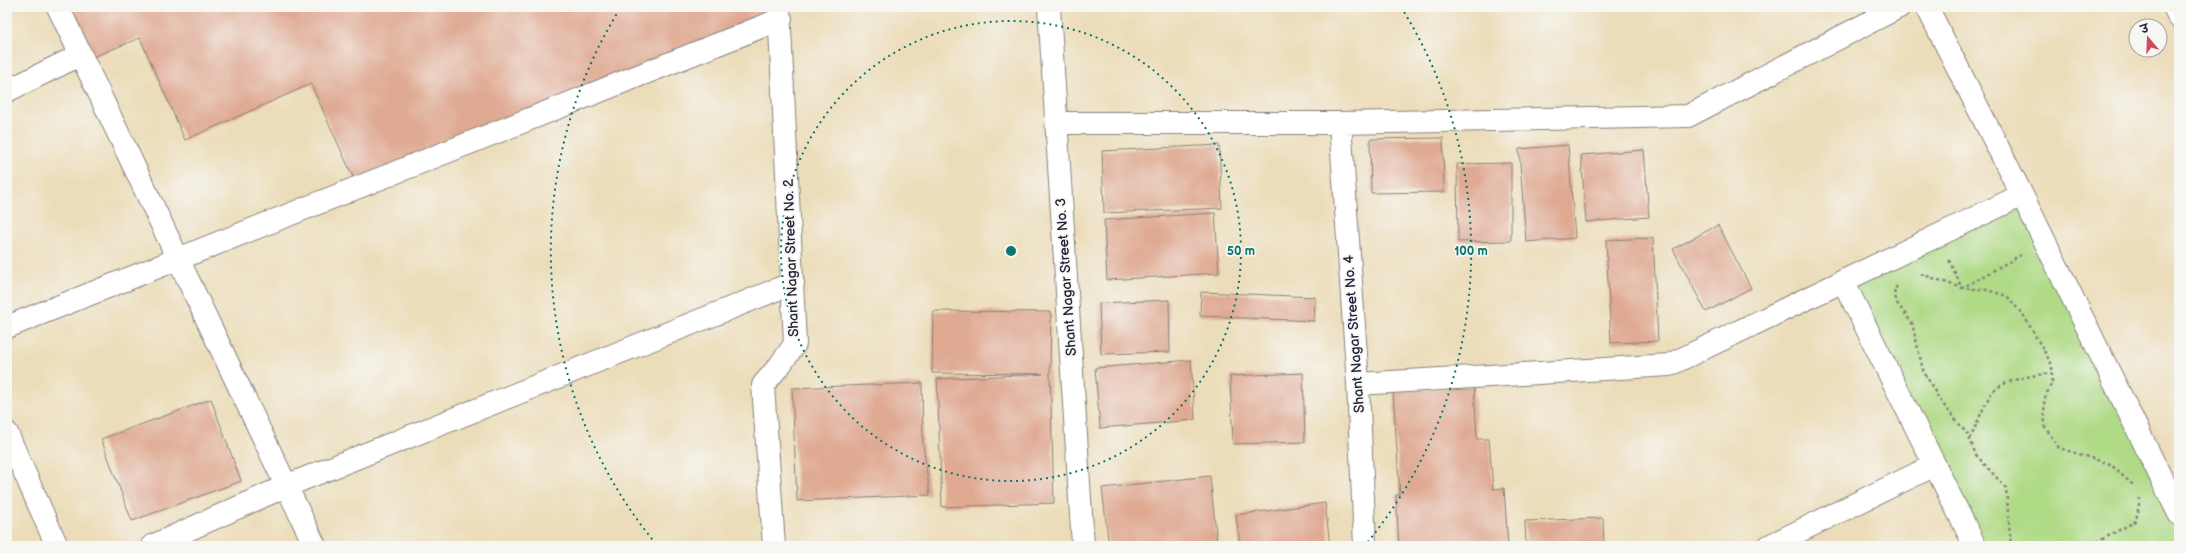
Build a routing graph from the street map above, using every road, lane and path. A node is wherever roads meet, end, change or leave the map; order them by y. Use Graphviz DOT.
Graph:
graph roads {
  1 [pos="58,7"];
  2 [pos="1049,7"];
  3 [pos="1899,7"];
  4 [pos="1927,7"];
  5 [pos="2174,7"];
  6 [pos="780,13"];
  7 [pos="2179,17"];
  8 [pos="80,55"];
  9 [pos="7,91"];
  10 [pos="1057,122"];
  11 [pos="1340,123"];
  12 [pos="2022,195"];
  13 [pos="2045,242"];
  14 [pos="177,259"];
  15 [pos="1914,275"];
  16 [pos="1843,281"];
  17 [pos="793,283"];
  18 [pos="1898,285"];
  19 [pos="1962,288"];
  20 [pos="7,327"];
  21 [pos="2052,373"];
  22 [pos="1358,384"];
  23 [pos="7,433"];
  24 [pos="1970,440"];
  25 [pos="1935,465"];
  26 [pos="286,486"];
  27 [pos="2136,487"];
  28 [pos="2141,492"];
  29 [pos="2179,514"];
  30 [pos="57,546"];
  31 [pos="152,546"];
  32 [pos="315,546"];
  33 [pos="774,546"];
  34 [pos="1084,546"];
  35 [pos="1365,546"];
  36 [pos="1769,546"];
  37 [pos="1975,546"];
  38 [pos="2011,546"];
  39 [pos="2079,546"];
  1 -- 8 [label="street"];
  2 -- 10 [label="street, Shant Nagar Street No. 3"];
  3 -- 11 [label="street"];
  4 -- 12 [label="street"];
  5 -- 7 [label="street"];
  6 -- 14 [label="street"];
  6 -- 17 [label="street, Shant Nagar Street No. 2"];
  8 -- 9 [label="street"];
  8 -- 14 [label="street"];
  10 -- 11 [label="street"];
  10 -- 34 [label="street, Shant Nagar Street No. 3"];
  11 -- 22 [label="street, Shant Nagar Street No. 4"];
  12 -- 13 [label="street"];
  12 -- 16 [label="street"];
  13 -- 19 [label="path"];
  13 -- 29 [label="street"];
  14 -- 20 [label="street"];
  14 -- 26 [label="street"];
  15 -- 19 [label="path"];
  16 -- 22 [label="street"];
  16 -- 25 [label="street"];
  17 -- 26 [label="street"];
  17 -- 33 [label="street, Shant Nagar Street No. 2"];
  18 -- 24 [label="path"];
  19 -- 21 [label="path"];
  21 -- 24 [label="path"];
  21 -- 27 [label="path"];
  22 -- 35 [label="street, Shant Nagar Street No. 4"];
  23 -- 30 [label="street"];
  24 -- 38 [label="path"];
  25 -- 36 [label="street"];
  25 -- 37 [label="street"];
  26 -- 31 [label="street"];
  26 -- 32 [label="street"];
  28 -- 39 [label="path"];
}
